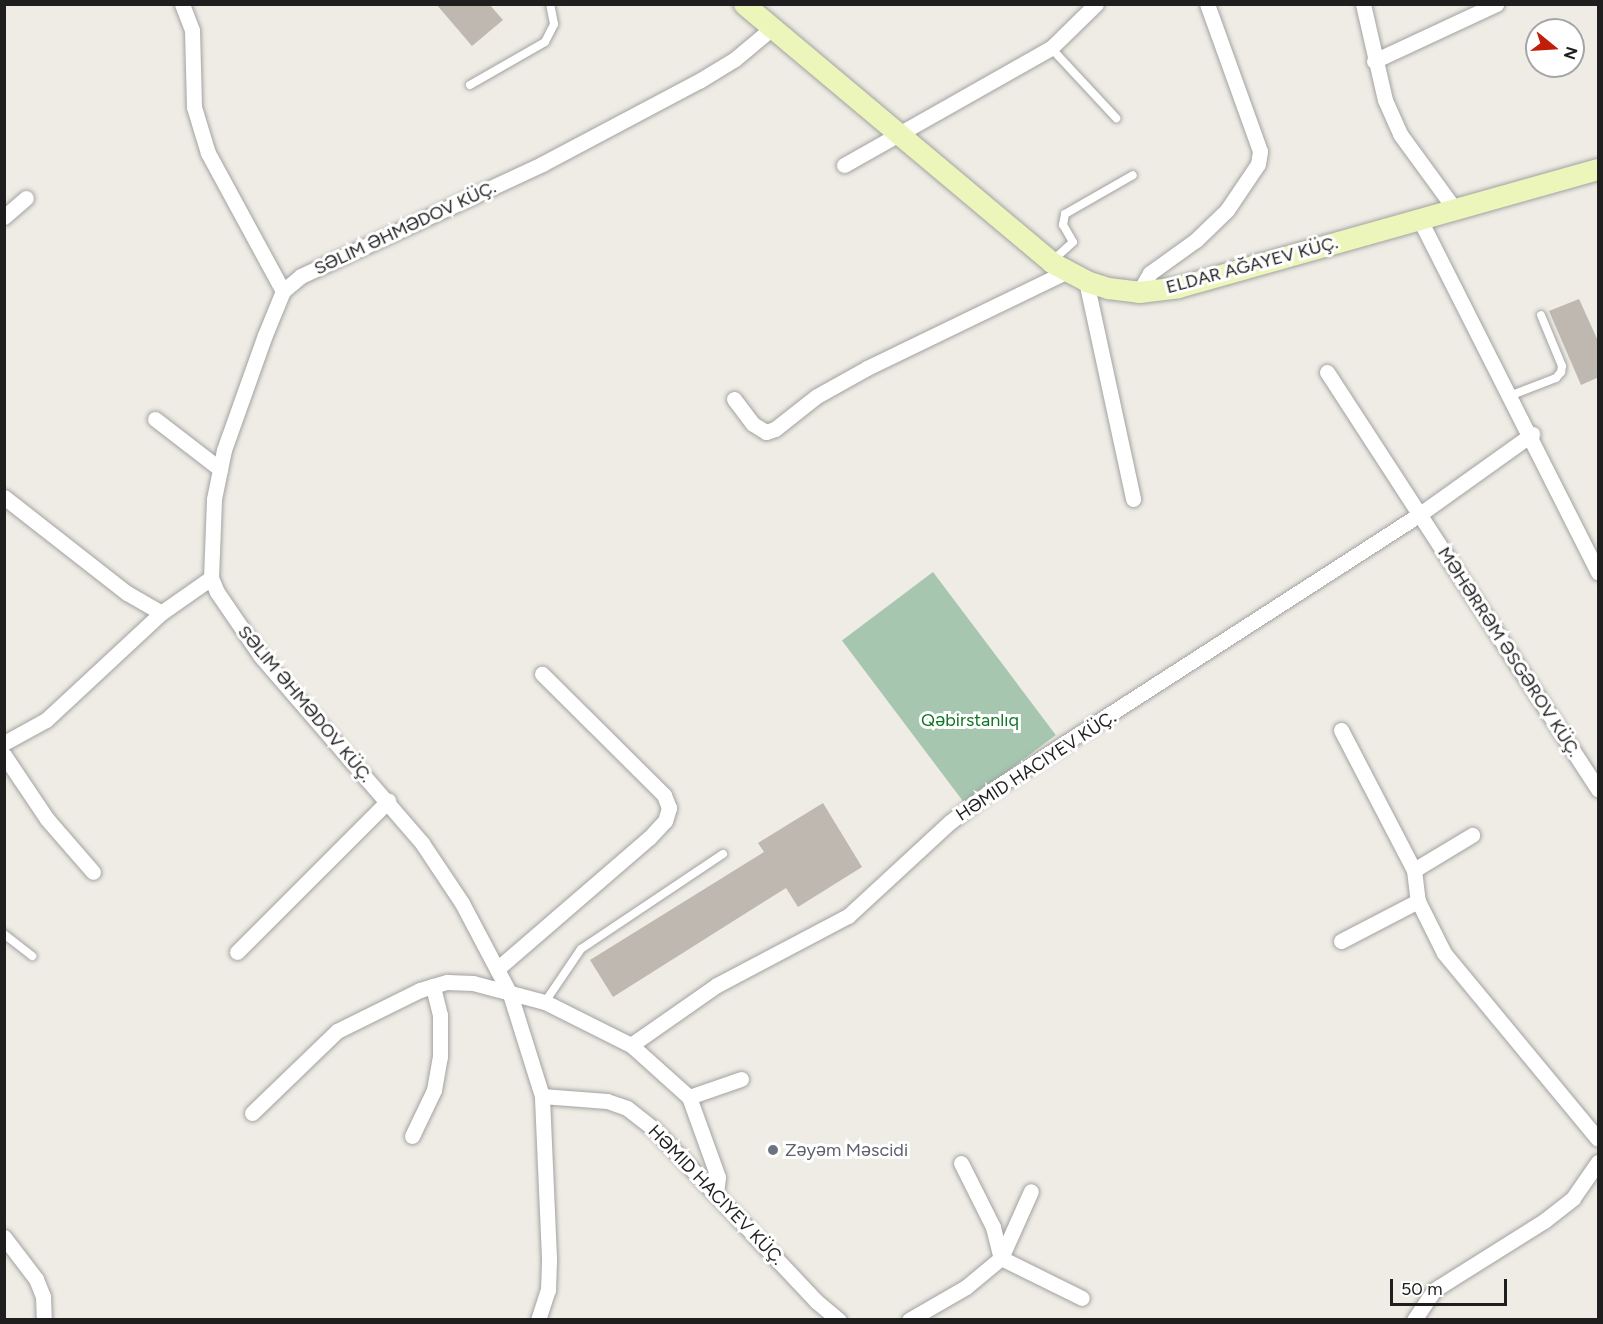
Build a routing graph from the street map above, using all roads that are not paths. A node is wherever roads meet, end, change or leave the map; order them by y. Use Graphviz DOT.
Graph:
graph roads {
  1 [pos="182,4"];
  2 [pos="550,4"];
  3 [pos="744,4"];
  4 [pos="1096,4"];
  5 [pos="1207,4"];
  6 [pos="1364,4"];
  7 [pos="1496,4"];
  8 [pos="772,28"];
  9 [pos="1052,48"];
  10 [pos="1374,61"];
  11 [pos="470,85"];
  12 [pos="1116,118"];
  13 [pos="899,135"];
  14 [pos="844,165"];
  15 [pos="1599,169"];
  16 [pos="1133,175"];
  17 [pos="26,198"];
  18 [pos="1454,208"];
  19 [pos="4,217"];
  20 [pos="1419,218"];
  21 [pos="1059,267"];
  22 [pos="1086,281"];
  23 [pos="284,291"];
  24 [pos="1139,292"];
  25 [pos="1540,315"];
  26 [pos="1327,372"];
  27 [pos="1512,395"];
  28 [pos="734,399"];
  29 [pos="155,420"];
  30 [pos="1532,434"];
  31 [pos="220,469"];
  32 [pos="1133,499"];
  33 [pos="6,502"];
  34 [pos="1420,514"];
  35 [pos="1599,572"];
  36 [pos="211,578"];
  37 [pos="161,613"];
  38 [pos="542,674"];
  39 [pos="1341,730"];
  40 [pos="4,743"];
  41 [pos="4,755"];
  42 [pos="1599,790"];
  43 [pos="388,801"];
  44 [pos="1472,835"];
  45 [pos="723,854"];
  46 [pos="1414,870"];
  47 [pos="93,872"];
  48 [pos="1418,901"];
  49 [pos="4,934"];
  50 [pos="1341,941"];
  51 [pos="237,952"];
  52 [pos="32,956"];
  53 [pos="497,969"];
  54 [pos="433,986"];
  55 [pos="510,994"];
  56 [pos="545,1002"];
  57 [pos="631,1045"];
  58 [pos="741,1079"];
  59 [pos="542,1096"];
  60 [pos="689,1097"];
  61 [pos="252,1113"];
  62 [pos="412,1136"];
  63 [pos="1599,1139"];
  64 [pos="1599,1162"];
  65 [pos="961,1163"];
  66 [pos="1031,1191"];
  67 [pos="716,1194"];
  68 [pos="4,1237"];
  69 [pos="1001,1258"];
  70 [pos="1082,1298"];
  71 [pos="44,1320"];
  72 [pos="538,1320"];
  73 [pos="839,1320"];
  74 [pos="909,1320"];
  75 [pos="1414,1320"];
  1 -- 23 [label="street"];
  2 -- 11 [label="lane"];
  3 -- 8 [label="main road, ELDAR AĞAYEV KÜÇ."];
  4 -- 9 [label="street"];
  5 -- 24 [label="street"];
  6 -- 10 [label="street"];
  7 -- 10 [label="street"];
  8 -- 13 [label="main road, ELDAR AĞAYEV KÜÇ."];
  8 -- 23 [label="street, SƏLIM ƏHMƏDOV KÜÇ."];
  9 -- 12 [label="lane"];
  9 -- 13 [label="street"];
  10 -- 18 [label="street"];
  13 -- 14 [label="street"];
  13 -- 21 [label="main road, ELDAR AĞAYEV KÜÇ."];
  15 -- 18 [label="main road, ELDAR AĞAYEV KÜÇ."];
  16 -- 21 [label="lane"];
  17 -- 19 [label="street"];
  18 -- 20 [label="main road, ELDAR AĞAYEV KÜÇ."];
  20 -- 24 [label="main road, ELDAR AĞAYEV KÜÇ."];
  20 -- 27 [label="street"];
  21 -- 22 [label="main road, ELDAR AĞAYEV KÜÇ."];
  21 -- 28 [label="street"];
  22 -- 24 [label="main road, ELDAR AĞAYEV KÜÇ."];
  22 -- 32 [label="street"];
  23 -- 31 [label="street"];
  25 -- 27 [label="lane"];
  26 -- 34 [label="street, MƏHƏRRƏM ƏSGƏROV KÜÇ."];
  27 -- 30 [label="street"];
  29 -- 31 [label="street"];
  30 -- 34 [label="street"];
  30 -- 35 [label="street"];
  31 -- 36 [label="street"];
  33 -- 37 [label="street"];
  34 -- 42 [label="street, MƏHƏRRƏM ƏSGƏROV KÜÇ."];
  34 -- 57 [label="street"];
  36 -- 37 [label="street"];
  36 -- 43 [label="street, SƏLIM ƏHMƏDOV KÜÇ."];
  37 -- 40 [label="street"];
  38 -- 53 [label="street"];
  39 -- 46 [label="street"];
  41 -- 47 [label="street"];
  43 -- 51 [label="street"];
  43 -- 53 [label="street, SƏLIM ƏHMƏDOV KÜÇ."];
  44 -- 46 [label="street"];
  45 -- 56 [label="lane"];
  46 -- 48 [label="street"];
  48 -- 50 [label="street"];
  48 -- 63 [label="street"];
  49 -- 52 [label="lane"];
  53 -- 55 [label="street, SƏLIM ƏHMƏDOV KÜÇ."];
  54 -- 55 [label="street"];
  54 -- 61 [label="street"];
  54 -- 62 [label="street"];
  55 -- 56 [label="street"];
  55 -- 59 [label="street, SƏLIM ƏHMƏDOV KÜÇ."];
  56 -- 57 [label="street"];
  57 -- 60 [label="street"];
  58 -- 60 [label="street"];
  59 -- 67 [label="street"];
  59 -- 72 [label="street, SƏLIM ƏHMƏDOV KÜÇ."];
  60 -- 67 [label="street"];
  64 -- 75 [label="street"];
  65 -- 69 [label="street"];
  66 -- 69 [label="street"];
  67 -- 73 [label="street"];
  68 -- 71 [label="street"];
  69 -- 70 [label="street"];
  69 -- 74 [label="street"];
}
